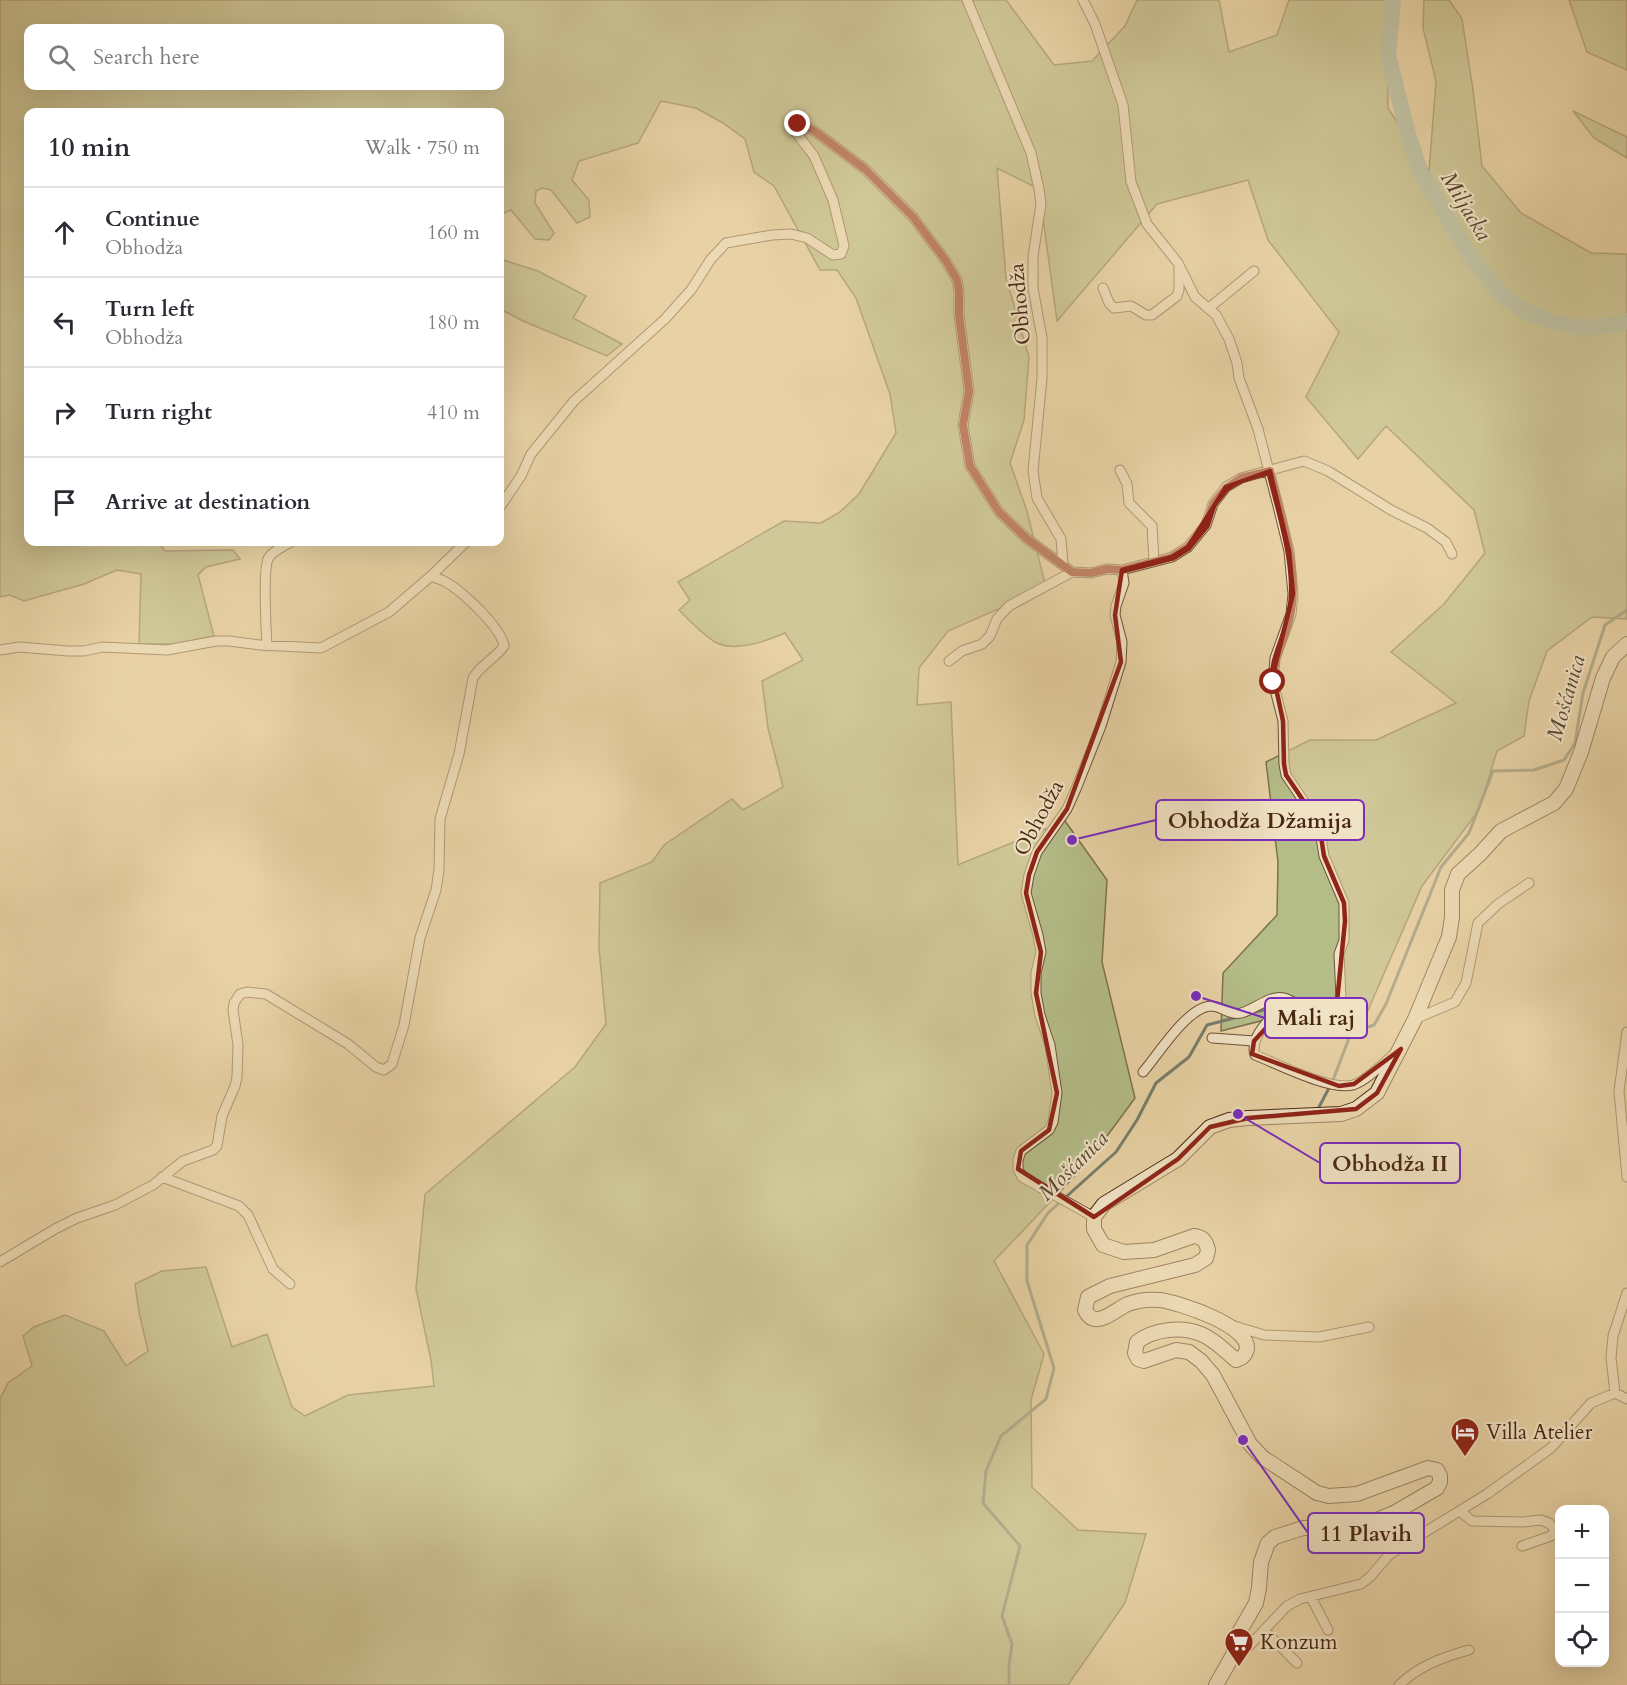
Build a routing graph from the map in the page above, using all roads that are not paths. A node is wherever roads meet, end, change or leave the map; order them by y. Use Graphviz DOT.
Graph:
graph roads {
  1 [pos="967,0"];
  2 [pos="1083,0"];
  3 [pos="1178,263"];
  4 [pos="1254,271"];
  5 [pos="1102,288"];
  6 [pos="1209,308"];
  7 [pos="1120,470"];
  8 [pos="1270,471"];
  9 [pos="504,501"];
  10 [pos="285,546"];
  11 [pos="462,546"];
  12 [pos="1452,554"];
  13 [pos="1154,561"];
  14 [pos="1064,566"];
  15 [pos="1122,570"];
  16 [pos="1072,572"];
  17 [pos="431,576"];
  18 [pos="1627,644"];
  19 [pos="267,646"];
  20 [pos="0,650"];
  21 [pos="950,661"];
  22 [pos="1529,883"];
  23 [pos="1290,1002"];
  24 [pos="1415,1019"];
  25 [pos="1627,1032"];
  26 [pos="1212,1038"];
  27 [pos="1254,1041"];
  28 [pos="1401,1049"];
  29 [pos="1143,1072"];
  30 [pos="162,1177"];
  31 [pos="1627,1177"];
  32 [pos="1094,1218"];
  33 [pos="0,1262"];
  34 [pos="290,1284"];
  35 [pos="1627,1293"];
  36 [pos="1229,1324"];
  37 [pos="1369,1327"];
  38 [pos="1616,1393"];
  39 [pos="1627,1399"];
  40 [pos="1460,1511"];
  41 [pos="1522,1546"];
  42 [pos="1311,1597"];
  43 [pos="1264,1630"];
  44 [pos="1328,1630"];
  45 [pos="1469,1650"];
  46 [pos="1233,1655"];
  47 [pos="1297,1663"];
  48 [pos="1216,1685"];
  49 [pos="1399,1685"];
  1 -- 14 [label="street, Obhodža"];
  2 -- 3 [label="street"];
  3 -- 5 [label="street"];
  3 -- 6 [label="street"];
  4 -- 6 [label="street"];
  6 -- 8 [label="street"];
  7 -- 13 [label="street"];
  8 -- 12 [label="street"];
  8 -- 13 [label="street"];
  8 -- 23 [label="street"];
  9 -- 14 [label="street"];
  10 -- 19 [label="street"];
  11 -- 17 [label="street"];
  13 -- 15 [label="street"];
  14 -- 16 [label="street"];
  15 -- 16 [label="street"];
  15 -- 32 [label="street, Obhodža"];
  16 -- 21 [label="street"];
  17 -- 19 [label="street"];
  17 -- 30 [label="street"];
  18 -- 24 [label="main road"];
  19 -- 20 [label="street"];
  22 -- 24 [label="street"];
  23 -- 27 [label="street"];
  23 -- 29 [label="street"];
  24 -- 28 [label="main road"];
  25 -- 31 [label="street"];
  26 -- 27 [label="street"];
  27 -- 28 [label="street"];
  28 -- 32 [label="main road"];
  30 -- 33 [label="street"];
  30 -- 34 [label="street"];
  32 -- 36 [label="main road"];
  35 -- 38 [label="street"];
  36 -- 37 [label="street"];
  36 -- 46 [label="main road"];
  38 -- 39 [label="street"];
  38 -- 40 [label="street"];
  40 -- 41 [label="street"];
  40 -- 42 [label="street"];
  42 -- 43 [label="street"];
  42 -- 44 [label="street"];
  43 -- 46 [label="street"];
  43 -- 47 [label="street"];
  45 -- 49 [label="street"];
  46 -- 48 [label="main road"];
}
